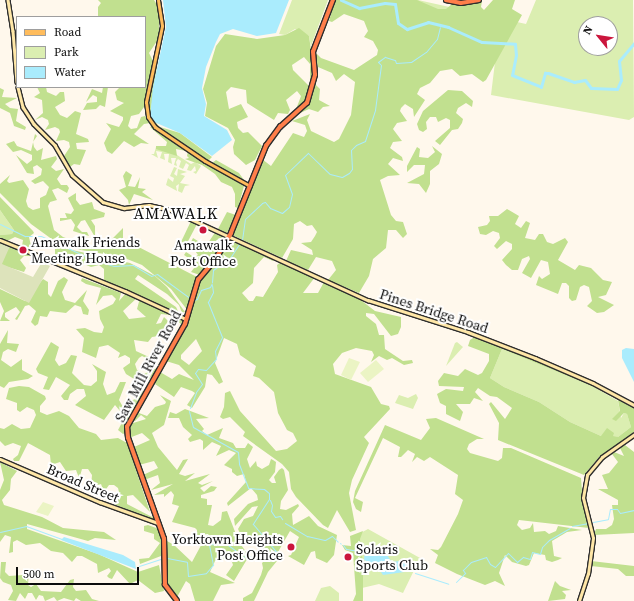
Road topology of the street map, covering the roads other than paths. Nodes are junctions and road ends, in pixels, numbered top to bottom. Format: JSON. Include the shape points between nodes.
{"nodes":[{"id":1,"x":8,"y":0,"type":"edge"},
{"id":2,"x":158,"y":0,"type":"edge"},
{"id":3,"x":333,"y":0,"type":"edge"},
{"id":4,"x":446,"y":0,"type":"edge"},
{"id":5,"x":479,"y":0,"type":"edge"},
{"id":6,"x":16,"y":69,"type":"edge"},
{"id":7,"x":18,"y":88,"type":"edge"},
{"id":8,"x":251,"y":184,"type":"junction"},
{"id":9,"x":229,"y":236,"type":"junction"},
{"id":10,"x":0,"y":240,"type":"edge"},
{"id":11,"x":187,"y":319,"type":"junction"},
{"id":12,"x":634,"y":405,"type":"edge"},
{"id":13,"x":634,"y":435,"type":"edge"},
{"id":14,"x":0,"y":459,"type":"edge"},
{"id":15,"x":159,"y":523,"type":"junction"},
{"id":16,"x":177,"y":601,"type":"edge"},
{"id":17,"x":579,"y":601,"type":"edge"}],
"edges":[{"from":1,"to":6,"type":"street"},
{"from":2,"to":8,"type":"main road","via":[[162,26],[146,102],[148,117],[155,127],[205,161]]},
{"from":3,"to":8,"type":"highway","name":"Saw Mill River Road","via":[[314,52],[315,75],[307,103],[271,138]]},
{"from":4,"to":5,"type":"highway","via":[[461,3]]},
{"from":7,"to":9,"type":"street","name":"Pines Bridge Road","via":[[23,107],[34,124],[55,145],[72,175],[99,199],[124,208],[149,205],[166,208]]},
{"from":8,"to":9,"type":"highway","name":"Saw Mill River Road"},
{"from":9,"to":11,"type":"highway","name":"Saw Mill River Road","via":[[197,283]]},
{"from":9,"to":12,"type":"street","name":"Pines Bridge Road","via":[[368,300],[468,332],[535,358],[593,383]]},
{"from":10,"to":11,"type":"street"},
{"from":11,"to":15,"type":"highway","name":"Saw Mill River Road","via":[[126,430]]},
{"from":13,"to":17,"type":"street","via":[[592,466],[583,492],[593,530],[592,549]]},
{"from":14,"to":15,"type":"street","name":"Broad Street","via":[[100,502]]},
{"from":15,"to":16,"type":"highway","name":"Saw Mill River Road","via":[[165,543],[164,581],[169,594]]}]}
